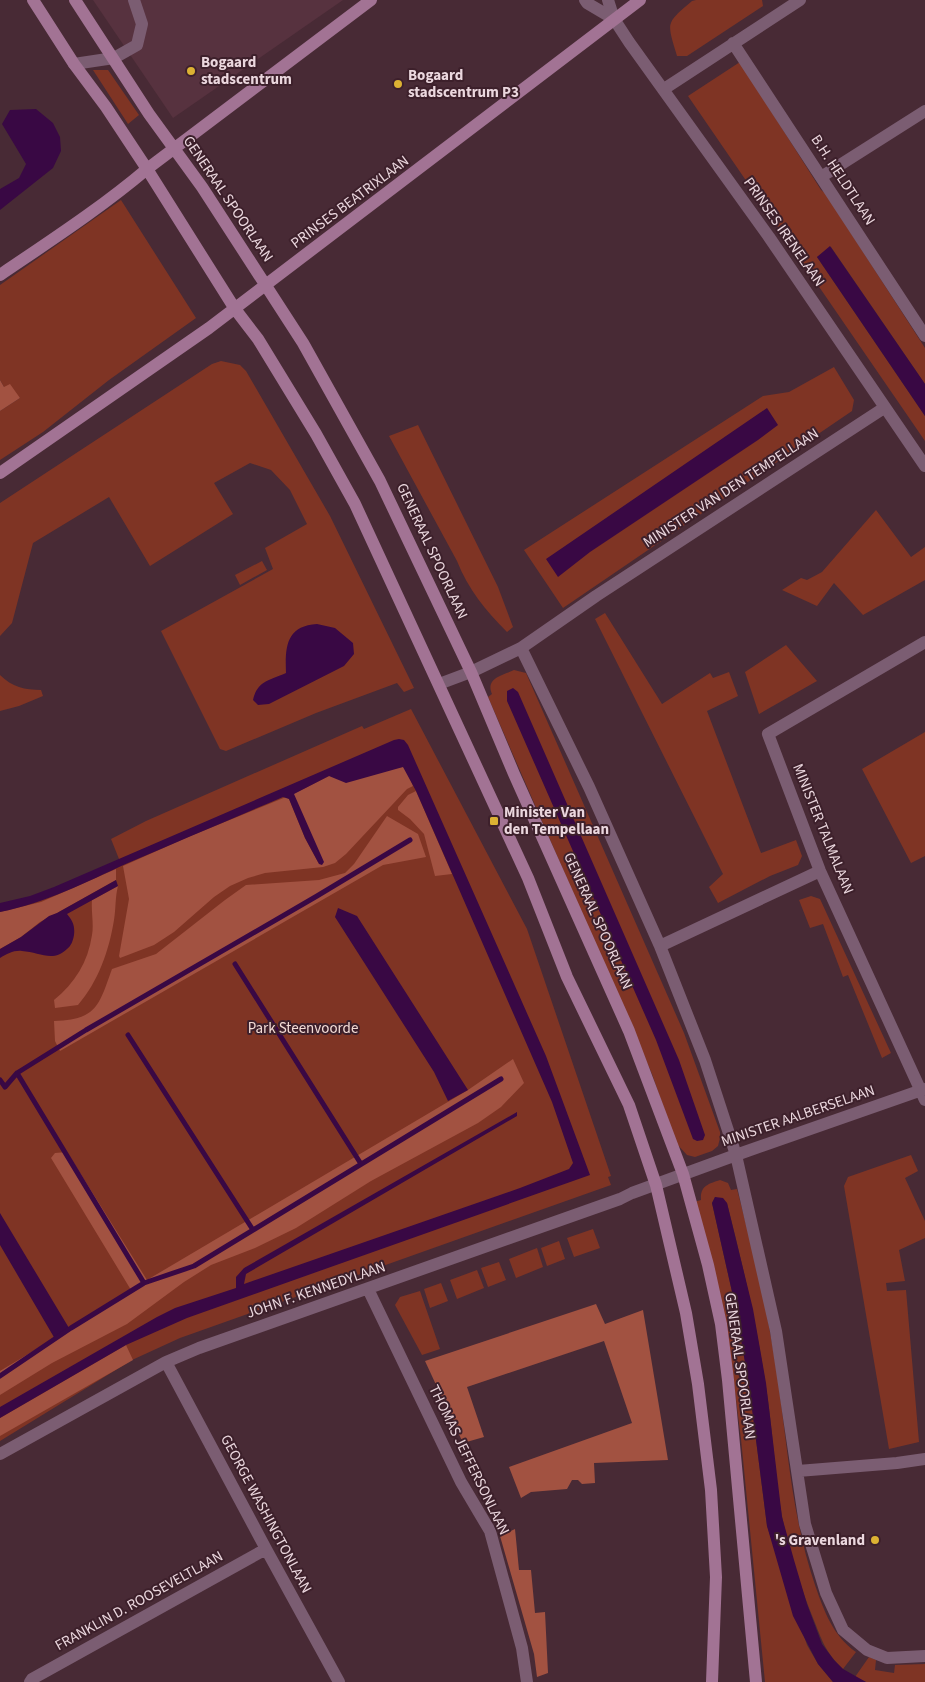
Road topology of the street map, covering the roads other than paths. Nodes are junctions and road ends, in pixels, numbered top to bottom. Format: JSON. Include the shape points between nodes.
{"nodes":[{"id":1,"x":33,"y":0,"type":"edge"},
{"id":2,"x":75,"y":0,"type":"edge"},
{"id":3,"x":134,"y":0,"type":"edge"},
{"id":4,"x":371,"y":0,"type":"edge"},
{"id":5,"x":585,"y":0,"type":"edge"},
{"id":6,"x":608,"y":0,"type":"edge"},
{"id":7,"x":640,"y":0,"type":"edge"},
{"id":8,"x":800,"y":0,"type":"edge"},
{"id":9,"x":614,"y":20,"type":"junction"},
{"id":10,"x":733,"y":43,"type":"junction"},
{"id":11,"x":114,"y":58,"type":"junction"},
{"id":12,"x":74,"y":64,"type":"junction"},
{"id":13,"x":664,"y":89,"type":"junction"},
{"id":14,"x":925,"y":111,"type":"edge"},
{"id":15,"x":175,"y":148,"type":"junction"},
{"id":16,"x":147,"y":169,"type":"junction"},
{"id":17,"x":821,"y":177,"type":"junction"},
{"id":18,"x":0,"y":275,"type":"edge"},
{"id":19,"x":266,"y":286,"type":"junction"},
{"id":20,"x":235,"y":309,"type":"junction"},
{"id":21,"x":920,"y":317,"type":"edge"},
{"id":22,"x":925,"y":336,"type":"edge"},
{"id":23,"x":884,"y":408,"type":"junction"},
{"id":24,"x":925,"y":466,"type":"edge"},
{"id":25,"x":0,"y":473,"type":"edge"},
{"id":26,"x":925,"y":642,"type":"edge"},
{"id":27,"x":521,"y":648,"type":"junction"},
{"id":28,"x":470,"y":672,"type":"junction"},
{"id":29,"x":439,"y":684,"type":"junction"},
{"id":30,"x":820,"y":872,"type":"junction"},
{"id":31,"x":660,"y":946,"type":"junction"},
{"id":32,"x":924,"y":1093,"type":"edge"},
{"id":33,"x":736,"y":1155,"type":"junction"},
{"id":34,"x":683,"y":1174,"type":"junction"},
{"id":35,"x":656,"y":1185,"type":"junction"},
{"id":36,"x":368,"y":1289,"type":"junction"},
{"id":37,"x":166,"y":1362,"type":"junction"},
{"id":38,"x":0,"y":1454,"type":"edge"},
{"id":39,"x":925,"y":1459,"type":"edge"},
{"id":40,"x":798,"y":1471,"type":"junction"},
{"id":41,"x":266,"y":1549,"type":"junction"},
{"id":42,"x":925,"y":1656,"type":"edge"},
{"id":43,"x":30,"y":1682,"type":"edge"},
{"id":44,"x":339,"y":1682,"type":"edge"},
{"id":45,"x":527,"y":1682,"type":"edge"},
{"id":46,"x":712,"y":1682,"type":"edge"},
{"id":47,"x":756,"y":1682,"type":"edge"}],
"edges":[{"from":1,"to":12,"type":"street"},
{"from":2,"to":11,"type":"street","name":"GENERAAL SPOORLAAN"},
{"from":3,"to":11,"type":"street","via":[[142,24],[137,45]]},
{"from":4,"to":15,"type":"street"},
{"from":5,"to":9,"type":"street","name":"PRINSES IRENELAAN"},
{"from":6,"to":9,"type":"street","name":"PRINSES IRENELAAN"},
{"from":7,"to":9,"type":"street","name":"PRINSES BEATRIXLAAN"},
{"from":8,"to":10,"type":"street"},
{"from":9,"to":13,"type":"street","name":"PRINSES IRENELAAN"},
{"from":9,"to":19,"type":"street","name":"PRINSES BEATRIXLAAN"},
{"from":10,"to":13,"type":"street"},
{"from":10,"to":17,"type":"street","name":"B.H. HELDTLAAN"},
{"from":11,"to":12,"type":"street"},
{"from":11,"to":15,"type":"street","name":"GENERAAL SPOORLAAN"},
{"from":12,"to":16,"type":"street"},
{"from":13,"to":23,"type":"street","name":"PRINSES IRENELAAN"},
{"from":14,"to":17,"type":"street"},
{"from":15,"to":16,"type":"street"},
{"from":15,"to":19,"type":"street","name":"GENERAAL SPOORLAAN"},
{"from":16,"to":18,"type":"street","via":[[119,193]]},
{"from":16,"to":20,"type":"street"},
{"from":17,"to":21,"type":"street","name":"B.H. HELDTLAAN"},
{"from":19,"to":20,"type":"street","name":"PRINSES BEATRIXLAAN"},
{"from":19,"to":28,"type":"street","name":"GENERAAL SPOORLAAN","via":[[303,343],[380,481]]},
{"from":20,"to":25,"type":"street","name":"PRINSES BEATRIXLAAN"},
{"from":20,"to":29,"type":"street","via":[[258,339],[355,504]]},
{"from":21,"to":22,"type":"street","name":"B.H. HELDTLAAN"},
{"from":23,"to":24,"type":"street","name":"PRINSES IRENELAAN"},
{"from":23,"to":27,"type":"street","name":"MINISTER VAN DEN TEMPELLAAN"},
{"from":26,"to":30,"type":"street","name":"MINISTER TALMALAAN","via":[[768,734]]},
{"from":27,"to":28,"type":"street","name":"MINISTER VAN DEN TEMPELLAAN"},
{"from":27,"to":31,"type":"street","via":[[589,787]]},
{"from":28,"to":29,"type":"street","name":"MINISTER VAN DEN TEMPELLAAN"},
{"from":28,"to":34,"type":"street","name":"GENERAAL SPOORLAAN","via":[[629,1031]]},
{"from":29,"to":35,"type":"street","via":[[528,878],[567,977],[629,1104]]},
{"from":30,"to":31,"type":"street"},
{"from":30,"to":32,"type":"street","name":"MINISTER TALMALAAN"},
{"from":31,"to":33,"type":"street","via":[[705,1060]]},
{"from":32,"to":33,"type":"street","name":"MINISTER AALBERSELAAN"},
{"from":33,"to":34,"type":"street","name":"MINISTER AALBERSELAAN"},
{"from":33,"to":40,"type":"street","via":[[776,1331]]},
{"from":34,"to":35,"type":"street","name":"MINISTER AALBERSELAAN"},
{"from":34,"to":47,"type":"street","name":"GENERAAL SPOORLAAN","via":[[720,1324]]},
{"from":35,"to":36,"type":"street","name":"JOHN F. KENNEDYLAAN"},
{"from":35,"to":46,"type":"street","via":[[689,1331],[711,1490],[716,1577]]},
{"from":36,"to":37,"type":"street","name":"JOHN F. KENNEDYLAAN"},
{"from":36,"to":45,"type":"street","name":"THOMAS JEFFERSONLAAN","via":[[461,1482],[490,1532],[522,1648]]},
{"from":37,"to":38,"type":"street","name":"JOHN F. KENNEDYLAAN"},
{"from":37,"to":41,"type":"street","name":"GEORGE WASHINGTONLAAN"},
{"from":39,"to":40,"type":"street"},
{"from":40,"to":42,"type":"street","via":[[804,1524],[826,1593],[842,1630],[867,1650],[887,1658]]},
{"from":41,"to":43,"type":"street","name":"FRANKLIN D. ROOSEVELTLAAN"},
{"from":41,"to":44,"type":"street","name":"GEORGE WASHINGTONLAAN"}]}
